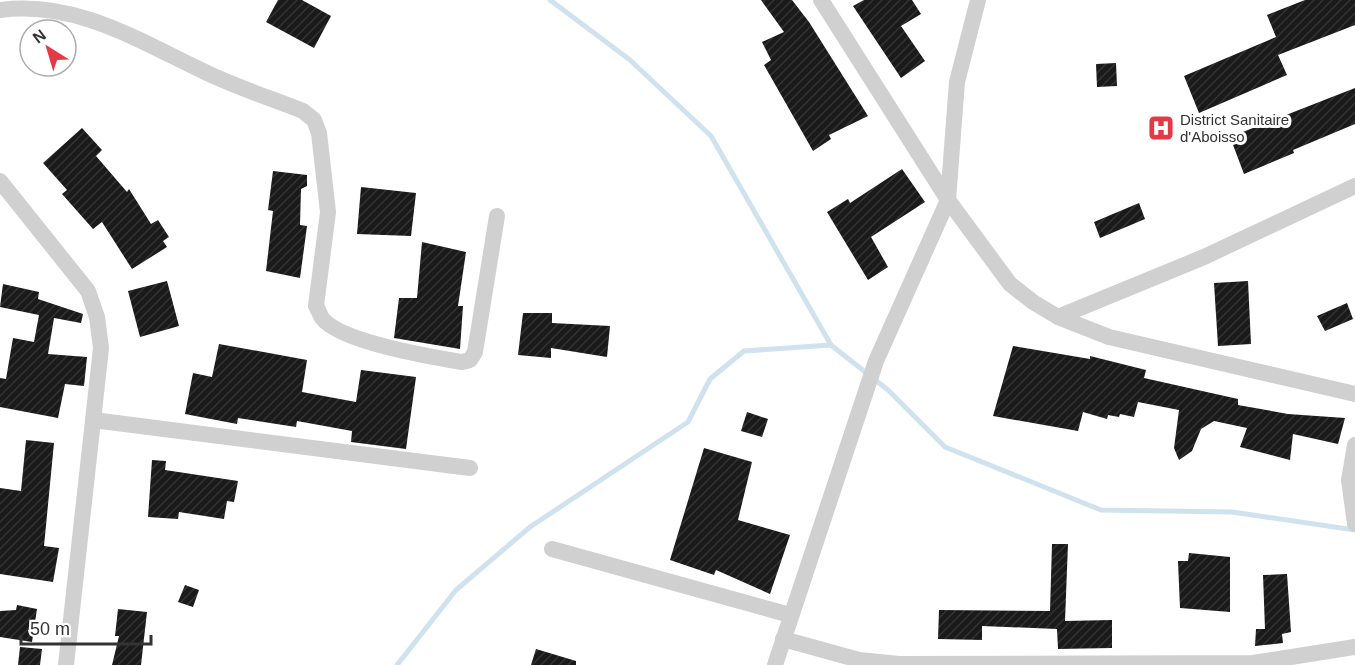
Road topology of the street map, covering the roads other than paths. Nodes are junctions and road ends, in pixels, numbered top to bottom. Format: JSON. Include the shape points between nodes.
{"nodes":[{"id":1,"x":978,"y":0,"type":"edge"},
{"id":2,"x":823,"y":1,"type":"edge"},
{"id":3,"x":0,"y":10,"type":"edge"},
{"id":4,"x":0,"y":181,"type":"edge"},
{"id":5,"x":1355,"y":186,"type":"edge"},
{"id":6,"x":948,"y":200,"type":"junction"},
{"id":7,"x":497,"y":216,"type":"dead end"},
{"id":8,"x":1058,"y":317,"type":"junction"},
{"id":9,"x":1355,"y":394,"type":"edge"},
{"id":10,"x":93,"y":420,"type":"junction"},
{"id":11,"x":1355,"y":445,"type":"edge"},
{"id":12,"x":470,"y":468,"type":"dead end"},
{"id":13,"x":1355,"y":524,"type":"edge"},
{"id":14,"x":552,"y":549,"type":"dead end"},
{"id":15,"x":790,"y":615,"type":"junction"},
{"id":16,"x":783,"y":639,"type":"junction"},
{"id":17,"x":1355,"y":647,"type":"edge"},
{"id":18,"x":66,"y":665,"type":"edge"},
{"id":19,"x":775,"y":665,"type":"edge"}],
"edges":[{"from":1,"to":6,"type":"street","via":[[957,82]]},
{"from":2,"to":6,"type":"street"},
{"from":3,"to":7,"type":"street","via":[[18,5],[47,5],[87,12],[206,73],[303,111],[314,120],[319,133],[328,213],[316,306],[322,318],[335,328],[399,352],[470,360],[475,352]]},
{"from":4,"to":10,"type":"street","via":[[88,291],[101,348]]},
{"from":5,"to":8,"type":"street","via":[[1204,257]]},
{"from":6,"to":8,"type":"street","via":[[1010,284]]},
{"from":6,"to":15,"type":"street","via":[[876,361]]},
{"from":8,"to":9,"type":"street","via":[[1108,337]]},
{"from":10,"to":12,"type":"street"},
{"from":10,"to":18,"type":"street"},
{"from":11,"to":13,"type":"street","via":[[1349,480]]},
{"from":14,"to":15,"type":"street"},
{"from":15,"to":16,"type":"street"},
{"from":16,"to":17,"type":"street","via":[[859,660],[899,664],[1253,663]]},
{"from":16,"to":19,"type":"street"}]}
